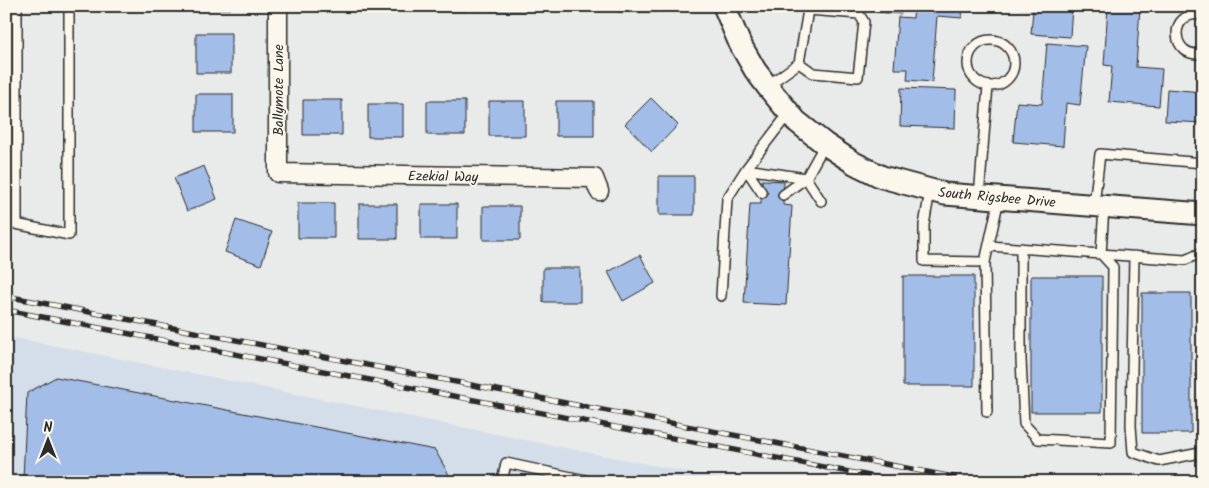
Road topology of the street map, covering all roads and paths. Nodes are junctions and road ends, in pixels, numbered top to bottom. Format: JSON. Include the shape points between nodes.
{"nodes":[{"id":1,"x":17,"y":6,"type":"edge"},
{"id":2,"x":69,"y":6,"type":"edge"},
{"id":3,"x":278,"y":6,"type":"edge"},
{"id":4,"x":724,"y":6,"type":"edge"},
{"id":5,"x":1203,"y":15,"type":"edge"},
{"id":6,"x":1203,"y":53,"type":"edge"},
{"id":7,"x":799,"y":63,"type":"junction"},
{"id":8,"x":766,"y":86,"type":"junction"},
{"id":9,"x":988,"y":86,"type":"junction"},
{"id":10,"x":789,"y":113,"type":"junction"},
{"id":11,"x":825,"y":144,"type":"junction"},
{"id":12,"x":1203,"y":163,"type":"edge"},
{"id":13,"x":746,"y":169,"type":"junction"},
{"id":14,"x":278,"y":173,"type":"joint"},
{"id":15,"x":806,"y":178,"type":"junction"},
{"id":16,"x":930,"y":190,"type":"junction"},
{"id":17,"x":600,"y":191,"type":"dead end"},
{"id":18,"x":762,"y":193,"type":"dead end"},
{"id":19,"x":784,"y":195,"type":"dead end"},
{"id":20,"x":989,"y":198,"type":"junction"},
{"id":21,"x":821,"y":201,"type":"dead end"},
{"id":22,"x":1099,"y":206,"type":"junction"},
{"id":23,"x":1203,"y":214,"type":"edge"},
{"id":24,"x":6,"y":222,"type":"edge"},
{"id":25,"x":17,"y":224,"type":"junction"},
{"id":26,"x":989,"y":246,"type":"junction"},
{"id":27,"x":1021,"y":248,"type":"junction"},
{"id":28,"x":1203,"y":252,"type":"edge"},
{"id":29,"x":1101,"y":254,"type":"junction"},
{"id":30,"x":1134,"y":256,"type":"junction"},
{"id":31,"x":985,"y":262,"type":"junction"},
{"id":32,"x":721,"y":296,"type":"dead end"},
{"id":33,"x":987,"y":412,"type":"dead end"},
{"id":34,"x":1203,"y":448,"type":"edge"},
{"id":35,"x":502,"y":482,"type":"edge"},
{"id":36,"x":595,"y":482,"type":"edge"}],
"edges":[{"from":1,"to":25,"type":"lane"},
{"from":2,"to":25,"type":"lane","via":[[69,235]]},
{"from":3,"to":14,"type":"street","name":"Ballymote Lane"},
{"from":4,"to":8,"type":"street","name":"South Rigsbee Drive","via":[[740,44]]},
{"from":5,"to":6,"type":"lane","via":[[1185,17],[1176,35],[1186,52]]},
{"from":7,"to":7,"type":"lane","via":[[808,10],[859,14],[864,22],[858,78],[813,73]]},
{"from":7,"to":8,"type":"lane"},
{"from":8,"to":10,"type":"street","name":"South Rigsbee Drive"},
{"from":9,"to":9,"type":"lane","via":[[975,80],[968,60],[974,47],[996,40],[1009,48],[1015,63],[1010,78],[996,86]]},
{"from":9,"to":20,"type":"lane"},
{"from":10,"to":11,"type":"street","name":"South Rigsbee Drive"},
{"from":10,"to":13,"type":"lane"},
{"from":11,"to":15,"type":"lane"},
{"from":11,"to":16,"type":"street","name":"South Rigsbee Drive","via":[[882,177]]},
{"from":12,"to":22,"type":"lane","via":[[1100,154]]},
{"from":13,"to":15,"type":"lane"},
{"from":13,"to":18,"type":"lane"},
{"from":13,"to":32,"type":"lane","via":[[727,199]]},
{"from":14,"to":17,"type":"street","name":"Ezekial Way","via":[[594,178]]},
{"from":15,"to":19,"type":"lane"},
{"from":15,"to":21,"type":"lane"},
{"from":16,"to":20,"type":"street","name":"South Rigsbee Drive"},
{"from":16,"to":31,"type":"lane","via":[[924,225],[924,261]]},
{"from":20,"to":22,"type":"street","name":"South Rigsbee Drive"},
{"from":20,"to":26,"type":"lane"},
{"from":22,"to":23,"type":"street","name":"South Rigsbee Drive"},
{"from":22,"to":29,"type":"lane"},
{"from":24,"to":25,"type":"lane"},
{"from":26,"to":27,"type":"lane"},
{"from":26,"to":31,"type":"lane"},
{"from":27,"to":29,"type":"lane"},
{"from":27,"to":29,"type":"lane","via":[[1024,424],[1038,438],[1111,443],[1113,267]]},
{"from":28,"to":30,"type":"lane","via":[[1186,260]]},
{"from":29,"to":30,"type":"lane"},
{"from":30,"to":34,"type":"lane","via":[[1130,426],[1133,452],[1159,461],[1200,453]]},
{"from":31,"to":33,"type":"lane"},
{"from":35,"to":36,"type":"lane","via":[[506,464]]}]}
